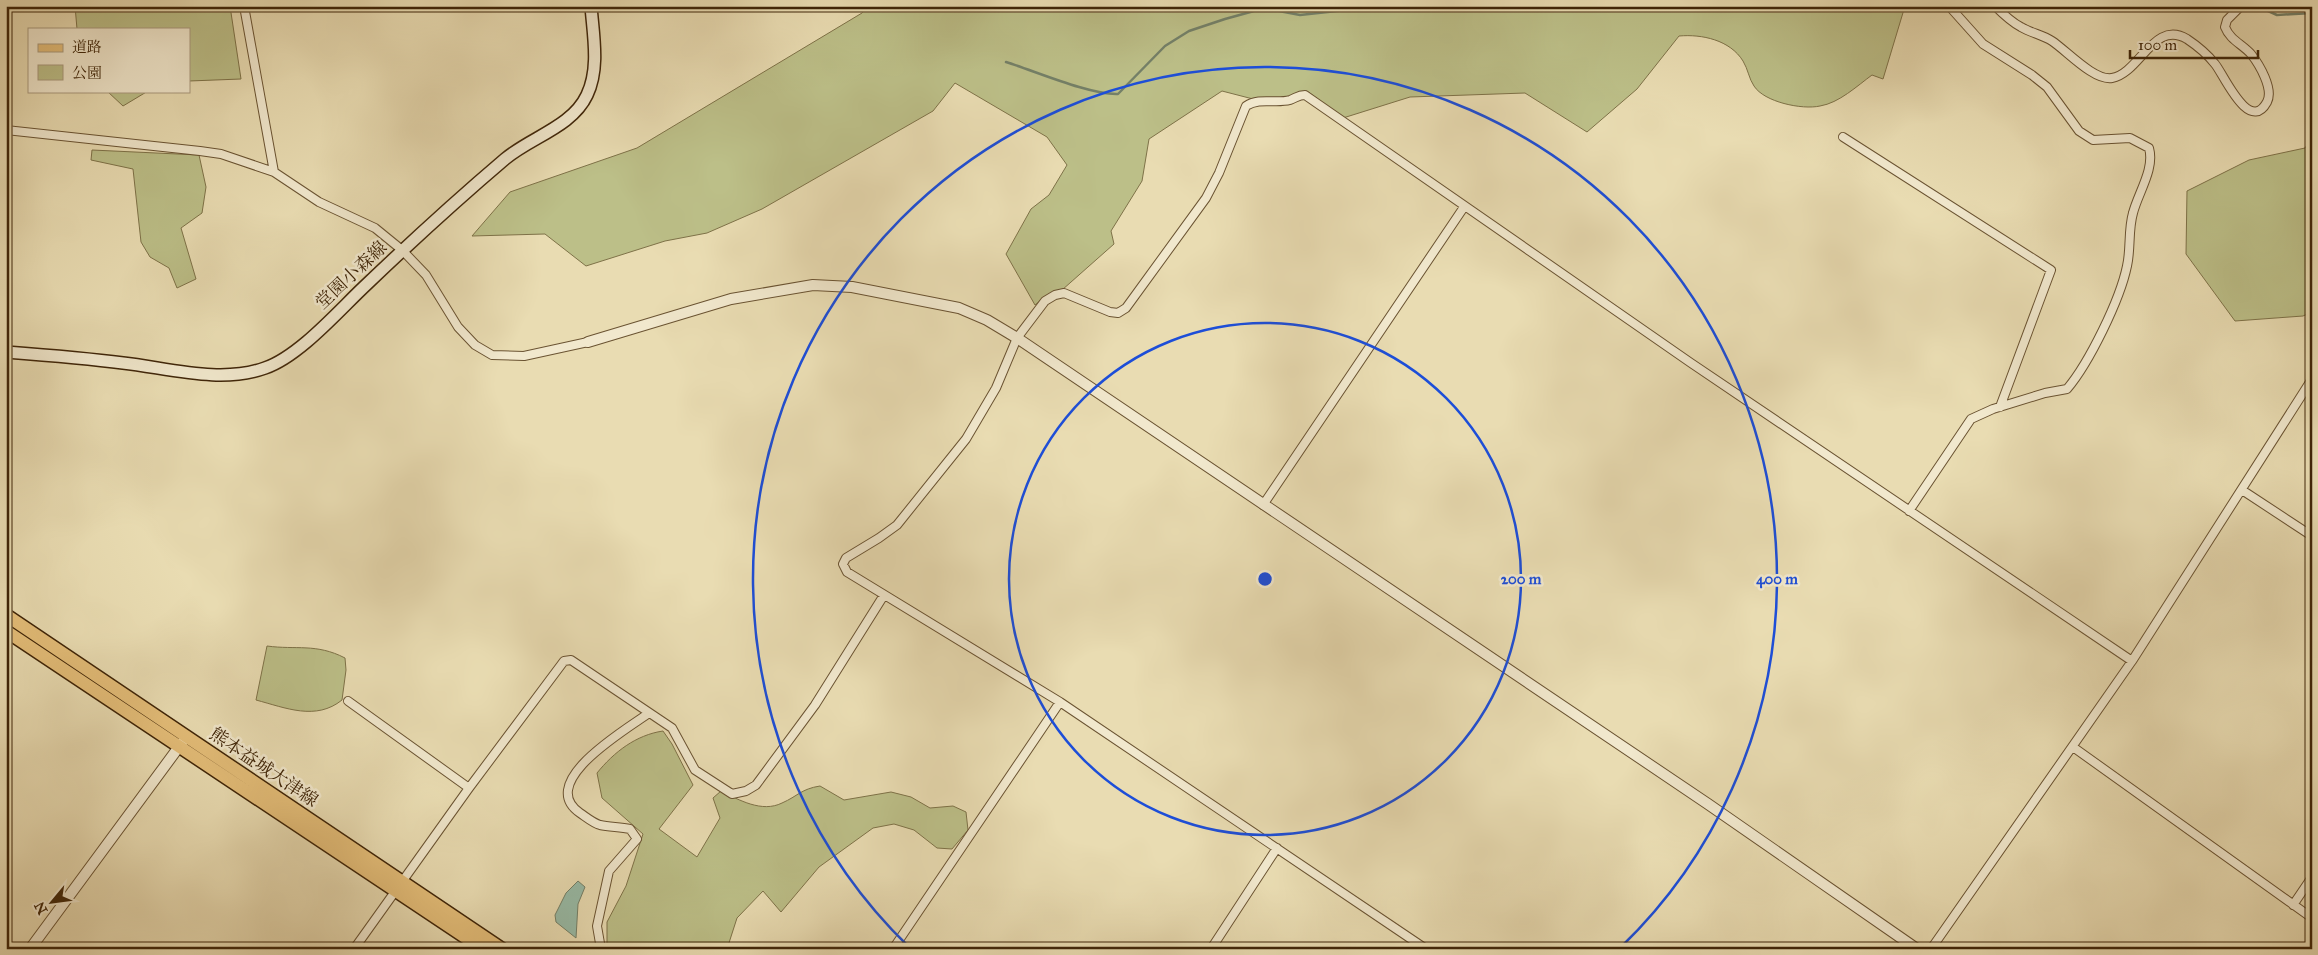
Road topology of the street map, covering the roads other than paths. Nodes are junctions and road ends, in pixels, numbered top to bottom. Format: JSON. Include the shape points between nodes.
{"nodes":[{"id":1,"x":244,"y":6,"type":"edge"},
{"id":2,"x":590,"y":6,"type":"edge"},
{"id":3,"x":1949,"y":6,"type":"edge"},
{"id":4,"x":1995,"y":6,"type":"edge"},
{"id":5,"x":2241,"y":6,"type":"edge"},
{"id":6,"x":6,"y":130,"type":"edge"},
{"id":7,"x":1843,"y":137,"type":"dead end"},
{"id":8,"x":274,"y":172,"type":"junction"},
{"id":9,"x":1464,"y":207,"type":"junction"},
{"id":10,"x":402,"y":250,"type":"junction"},
{"id":11,"x":1017,"y":338,"type":"junction"},
{"id":12,"x":588,"y":342,"type":"joint"},
{"id":13,"x":6,"y":352,"type":"edge"},
{"id":14,"x":2312,"y":379,"type":"edge"},
{"id":15,"x":2000,"y":406,"type":"junction"},
{"id":16,"x":2242,"y":490,"type":"junction"},
{"id":17,"x":1263,"y":505,"type":"junction"},
{"id":18,"x":1909,"y":511,"type":"junction"},
{"id":19,"x":2312,"y":536,"type":"edge"},
{"id":20,"x":884,"y":595,"type":"junction"},
{"id":21,"x":6,"y":615,"type":"edge"},
{"id":22,"x":6,"y":631,"type":"edge"},
{"id":23,"x":2132,"y":661,"type":"junction"},
{"id":24,"x":348,"y":701,"type":"dead end"},
{"id":25,"x":1060,"y":702,"type":"junction"},
{"id":26,"x":649,"y":714,"type":"junction"},
{"id":27,"x":186,"y":738,"type":"junction"},
{"id":28,"x":2073,"y":747,"type":"junction"},
{"id":29,"x":469,"y":788,"type":"junction"},
{"id":30,"x":1277,"y":848,"type":"junction"},
{"id":31,"x":2312,"y":877,"type":"edge"},
{"id":32,"x":399,"y":887,"type":"junction"},
{"id":33,"x":2293,"y":905,"type":"junction"},
{"id":34,"x":2312,"y":918,"type":"edge"},
{"id":35,"x":30,"y":949,"type":"edge"},
{"id":36,"x":354,"y":949,"type":"edge"},
{"id":37,"x":483,"y":949,"type":"edge"},
{"id":38,"x":502,"y":949,"type":"edge"},
{"id":39,"x":601,"y":949,"type":"edge"},
{"id":40,"x":893,"y":949,"type":"edge"},
{"id":41,"x":1211,"y":949,"type":"edge"},
{"id":42,"x":1426,"y":949,"type":"edge"},
{"id":43,"x":1917,"y":949,"type":"edge"},
{"id":44,"x":1931,"y":949,"type":"edge"}],
"edges":[{"from":1,"to":8,"type":"street"},
{"from":2,"to":10,"type":"main road","name":"堂園小森線","via":[[595,58],[588,94],[577,110],[554,128],[518,148]]},
{"from":3,"to":15,"type":"street","via":[[1983,44],[2047,87],[2080,131],[2093,140],[2130,138],[2149,148],[2151,156],[2150,168],[2132,217],[2127,266],[2109,317],[2077,378],[2067,389]]},
{"from":4,"to":5,"type":"street","via":[[2021,27],[2051,40],[2087,69],[2108,78],[2128,70],[2160,38],[2176,34],[2187,39],[2215,64],[2238,102],[2256,110],[2267,102],[2270,94],[2267,83],[2250,54],[2225,27],[2227,20]]},
{"from":6,"to":8,"type":"street","via":[[214,153]]},
{"from":7,"to":15,"type":"street","via":[[2051,270]]},
{"from":8,"to":10,"type":"street","via":[[319,202],[375,228]]},
{"from":9,"to":11,"type":"street","via":[[1305,94],[1290,100],[1254,101],[1246,106],[1206,198],[1126,308],[1110,312],[1064,293],[1055,295],[1045,301]]},
{"from":9,"to":17,"type":"street"},
{"from":9,"to":18,"type":"street"},
{"from":10,"to":12,"type":"street","via":[[426,275],[458,327],[475,345],[492,355],[524,356]]},
{"from":10,"to":13,"type":"main road","name":"堂園小森線","via":[[302,345],[266,368],[237,374],[194,372]]},
{"from":11,"to":12,"type":"street","via":[[958,308],[852,287],[813,285],[731,299]]},
{"from":11,"to":17,"type":"street"},
{"from":11,"to":20,"type":"street","via":[[996,388],[966,440],[897,525],[846,558],[843,564],[847,572]]},
{"from":14,"to":16,"type":"street"},
{"from":15,"to":18,"type":"street","via":[[1971,419]]},
{"from":16,"to":19,"type":"street"},
{"from":16,"to":23,"type":"street"},
{"from":17,"to":43,"type":"street","via":[[1708,804]]},
{"from":18,"to":23,"type":"street"},
{"from":20,"to":25,"type":"street"},
{"from":20,"to":26,"type":"street","via":[[815,705],[756,785],[746,791],[732,794],[696,770],[672,728]]},
{"from":21,"to":27,"type":"main road","name":"熊本益城大津線"},
{"from":22,"to":27,"type":"main road","name":"熊本益城大津線"},
{"from":23,"to":28,"type":"street"},
{"from":24,"to":29,"type":"street"},
{"from":25,"to":30,"type":"street"},
{"from":25,"to":40,"type":"street"},
{"from":26,"to":29,"type":"street","via":[[571,660],[564,661]]},
{"from":26,"to":39,"type":"street","via":[[591,756],[570,780],[568,797],[573,808],[598,825],[630,829],[637,839],[609,871],[597,926]]},
{"from":27,"to":32,"type":"main road","name":"熊本益城大津線"},
{"from":27,"to":35,"type":"street"},
{"from":28,"to":33,"type":"street"},
{"from":28,"to":44,"type":"street"},
{"from":29,"to":32,"type":"street"},
{"from":30,"to":41,"type":"street"},
{"from":30,"to":42,"type":"street"},
{"from":31,"to":33,"type":"street"},
{"from":32,"to":36,"type":"street"},
{"from":32,"to":37,"type":"main road","name":"熊本益城大津線"},
{"from":32,"to":38,"type":"main road","name":"熊本益城大津線"},
{"from":33,"to":34,"type":"street"}]}
